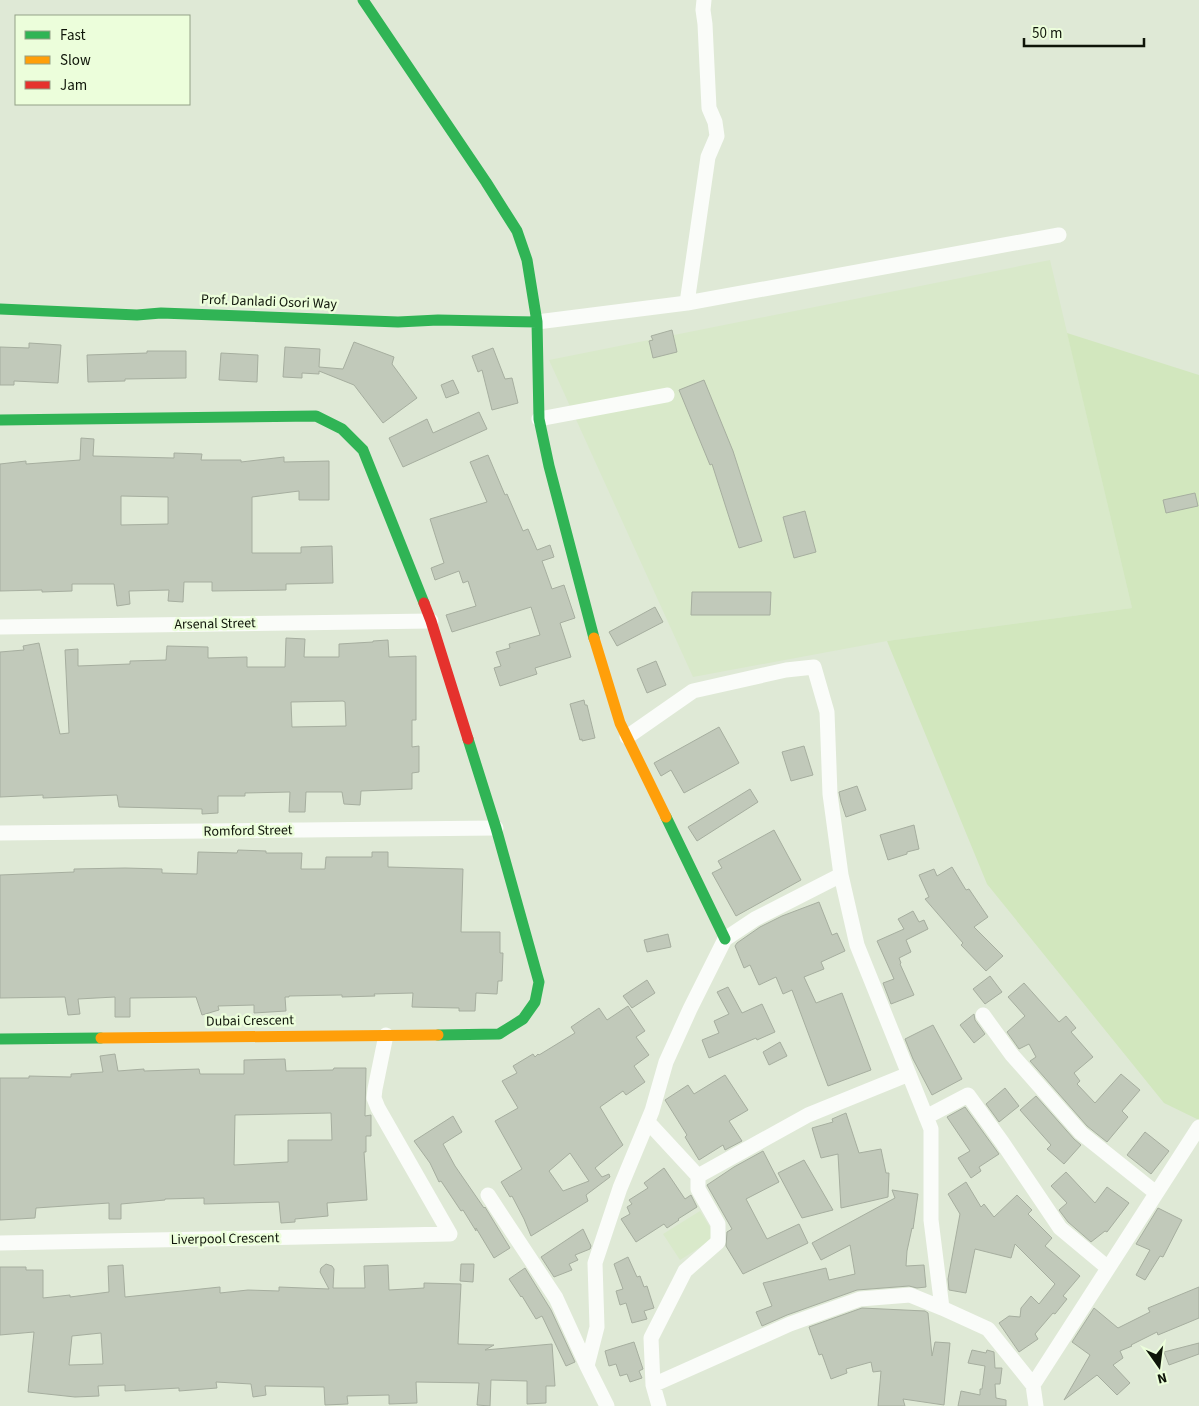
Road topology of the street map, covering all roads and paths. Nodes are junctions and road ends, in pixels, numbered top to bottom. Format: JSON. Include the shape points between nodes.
{"nodes":[{"id":1,"x":363,"y":0,"type":"edge"},
{"id":2,"x":704,"y":0,"type":"edge"},
{"id":3,"x":1058,"y":234,"type":"dead end"},
{"id":4,"x":687,"y":303,"type":"junction"},
{"id":5,"x":0,"y":309,"type":"edge"},
{"id":6,"x":537,"y":322,"type":"junction"},
{"id":7,"x":667,"y":395,"type":"dead end"},
{"id":8,"x":539,"y":419,"type":"junction"},
{"id":9,"x":0,"y":420,"type":"edge"},
{"id":10,"x":431,"y":621,"type":"junction"},
{"id":11,"x":0,"y":627,"type":"edge"},
{"id":12,"x":626,"y":737,"type":"junction"},
{"id":13,"x":496,"y":828,"type":"junction"},
{"id":14,"x":0,"y":833,"type":"edge"},
{"id":15,"x":841,"y":875,"type":"junction"},
{"id":16,"x":725,"y":940,"type":"junction"},
{"id":17,"x":983,"y":1015,"type":"dead end"},
{"id":18,"x":386,"y":1035,"type":"junction"},
{"id":19,"x":0,"y":1039,"type":"edge"},
{"id":20,"x":909,"y":1074,"type":"junction"},
{"id":21,"x":926,"y":1116,"type":"junction"},
{"id":22,"x":648,"y":1122,"type":"junction"},
{"id":23,"x":1199,"y":1127,"type":"edge"},
{"id":24,"x":1194,"y":1146,"type":"edge"},
{"id":25,"x":698,"y":1176,"type":"junction"},
{"id":26,"x":1156,"y":1193,"type":"junction"},
{"id":27,"x":488,"y":1195,"type":"dead end"},
{"id":28,"x":0,"y":1243,"type":"edge"},
{"id":29,"x":1108,"y":1268,"type":"junction"},
{"id":30,"x":942,"y":1308,"type":"junction"},
{"id":31,"x":587,"y":1366,"type":"junction"},
{"id":32,"x":653,"y":1385,"type":"junction"},
{"id":33,"x":1033,"y":1385,"type":"junction"},
{"id":34,"x":607,"y":1406,"type":"edge"},
{"id":35,"x":659,"y":1406,"type":"edge"},
{"id":36,"x":1036,"y":1406,"type":"edge"}],
"edges":[{"from":1,"to":6,"type":"street","via":[[517,231],[527,260]]},
{"from":2,"to":4,"type":"street","via":[[709,108],[717,136],[708,157]]},
{"from":3,"to":4,"type":"street"},
{"from":4,"to":6,"type":"street"},
{"from":5,"to":6,"type":"street","name":"Prof. Danladi Osori Way","via":[[398,322]]},
{"from":6,"to":8,"type":"street"},
{"from":7,"to":8,"type":"street"},
{"from":8,"to":12,"type":"street","via":[[588,623]]},
{"from":9,"to":10,"type":"street","via":[[316,416],[342,429],[363,450]]},
{"from":10,"to":11,"type":"street","name":"Arsenal Street"},
{"from":10,"to":13,"type":"street"},
{"from":12,"to":15,"type":"street","via":[[693,691],[814,666],[827,712],[830,794]]},
{"from":12,"to":16,"type":"street"},
{"from":13,"to":14,"type":"street","name":"Romford Street"},
{"from":13,"to":18,"type":"street","name":"Dubai Crescent","via":[[539,982],[535,1002],[523,1020],[499,1034]]},
{"from":15,"to":16,"type":"street","via":[[755,919]]},
{"from":15,"to":20,"type":"street","via":[[856,945]]},
{"from":16,"to":22,"type":"street","via":[[670,1053]]},
{"from":17,"to":26,"type":"street","via":[[1012,1055],[1081,1133]]},
{"from":18,"to":19,"type":"street","name":"Dubai Crescent"},
{"from":18,"to":28,"type":"street","name":"Liverpool Crescent","via":[[374,1098],[450,1234]]},
{"from":20,"to":21,"type":"street"},
{"from":20,"to":25,"type":"street","via":[[808,1115]]},
{"from":21,"to":29,"type":"street","via":[[968,1095],[1060,1228]]},
{"from":21,"to":30,"type":"street","via":[[931,1129],[931,1220]]},
{"from":22,"to":25,"type":"street"},
{"from":22,"to":31,"type":"street","via":[[620,1188],[595,1263],[597,1327]]},
{"from":23,"to":24,"type":"street"},
{"from":24,"to":26,"type":"street"},
{"from":25,"to":32,"type":"street","via":[[698,1189],[718,1224],[718,1242],[686,1271],[651,1338]]},
{"from":26,"to":29,"type":"street"},
{"from":27,"to":31,"type":"street","via":[[556,1298]]},
{"from":29,"to":33,"type":"street"},
{"from":30,"to":32,"type":"street","via":[[910,1295],[860,1299],[790,1324]]},
{"from":30,"to":33,"type":"street","via":[[988,1329]]},
{"from":31,"to":34,"type":"street"},
{"from":32,"to":35,"type":"street"},
{"from":33,"to":36,"type":"street"}]}
